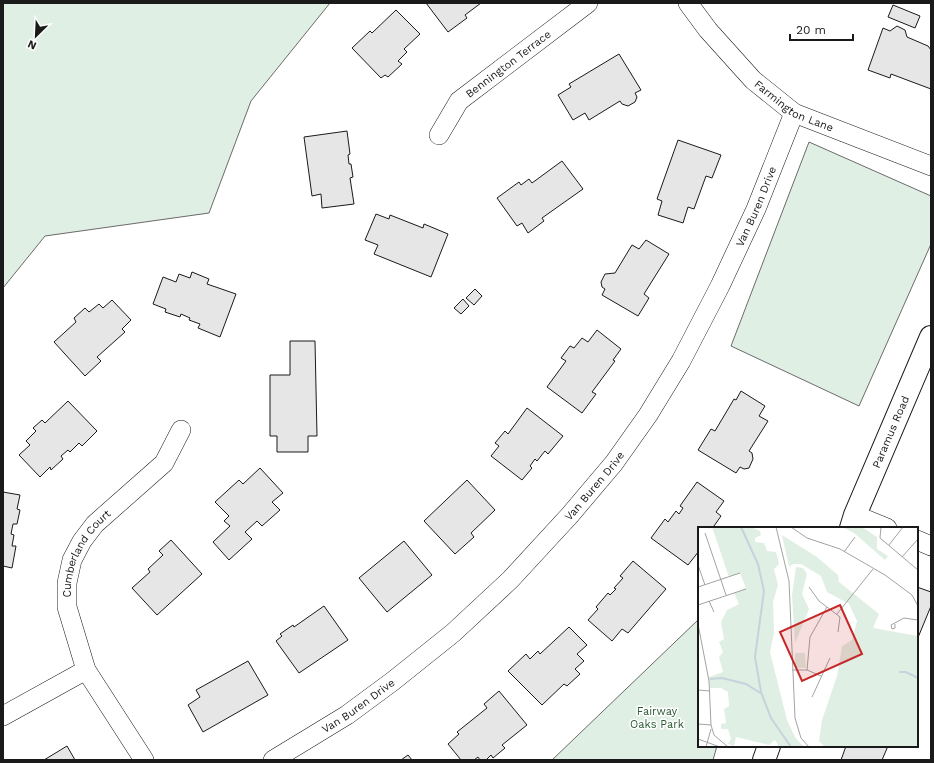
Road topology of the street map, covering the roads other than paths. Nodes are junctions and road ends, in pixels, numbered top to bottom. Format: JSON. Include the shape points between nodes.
{"nodes":[{"id":1,"x":588,"y":3,"type":"edge"},
{"id":2,"x":688,"y":3,"type":"edge"},
{"id":3,"x":794,"y":114,"type":"junction"},
{"id":4,"x":439,"y":135,"type":"dead end"},
{"id":5,"x":931,"y":166,"type":"edge"},
{"id":6,"x":931,"y":337,"type":"edge"},
{"id":7,"x":181,"y":430,"type":"dead end"},
{"id":8,"x":853,"y":522,"type":"edge"},
{"id":9,"x":881,"y":527,"type":"edge"},
{"id":10,"x":918,"y":540,"type":"edge"},
{"id":11,"x":931,"y":546,"type":"edge"},
{"id":12,"x":86,"y":670,"type":"junction"},
{"id":13,"x":3,"y":716,"type":"edge"},
{"id":14,"x":769,"y":747,"type":"edge"},
{"id":15,"x":144,"y":760,"type":"edge"},
{"id":16,"x":273,"y":760,"type":"edge"},
{"id":17,"x":764,"y":760,"type":"edge"}],
"edges":[{"from":1,"to":4,"type":"street","name":"Bennington Terrace","via":[[459,101]]},
{"from":2,"to":3,"type":"street","name":"Farmington Lane","via":[[708,30],[753,80]]},
{"from":3,"to":5,"type":"street","name":"Farmington Lane"},
{"from":3,"to":16,"type":"street","name":"Van Buren Drive","via":[[756,209],[720,286],[681,361],[648,415],[614,463],[510,580],[453,633],[347,715]]},
{"from":6,"to":8,"type":"main road","name":"Paramus Road"},
{"from":7,"to":12,"type":"street","name":"Cumberland Court","via":[[164,463],[95,524],[72,560],[67,583],[67,606]]},
{"from":8,"to":9,"type":"street"},
{"from":10,"to":11,"type":"street"},
{"from":12,"to":13,"type":"street"},
{"from":12,"to":15,"type":"street","name":"Cumberland Court"},
{"from":14,"to":17,"type":"main road"}]}
